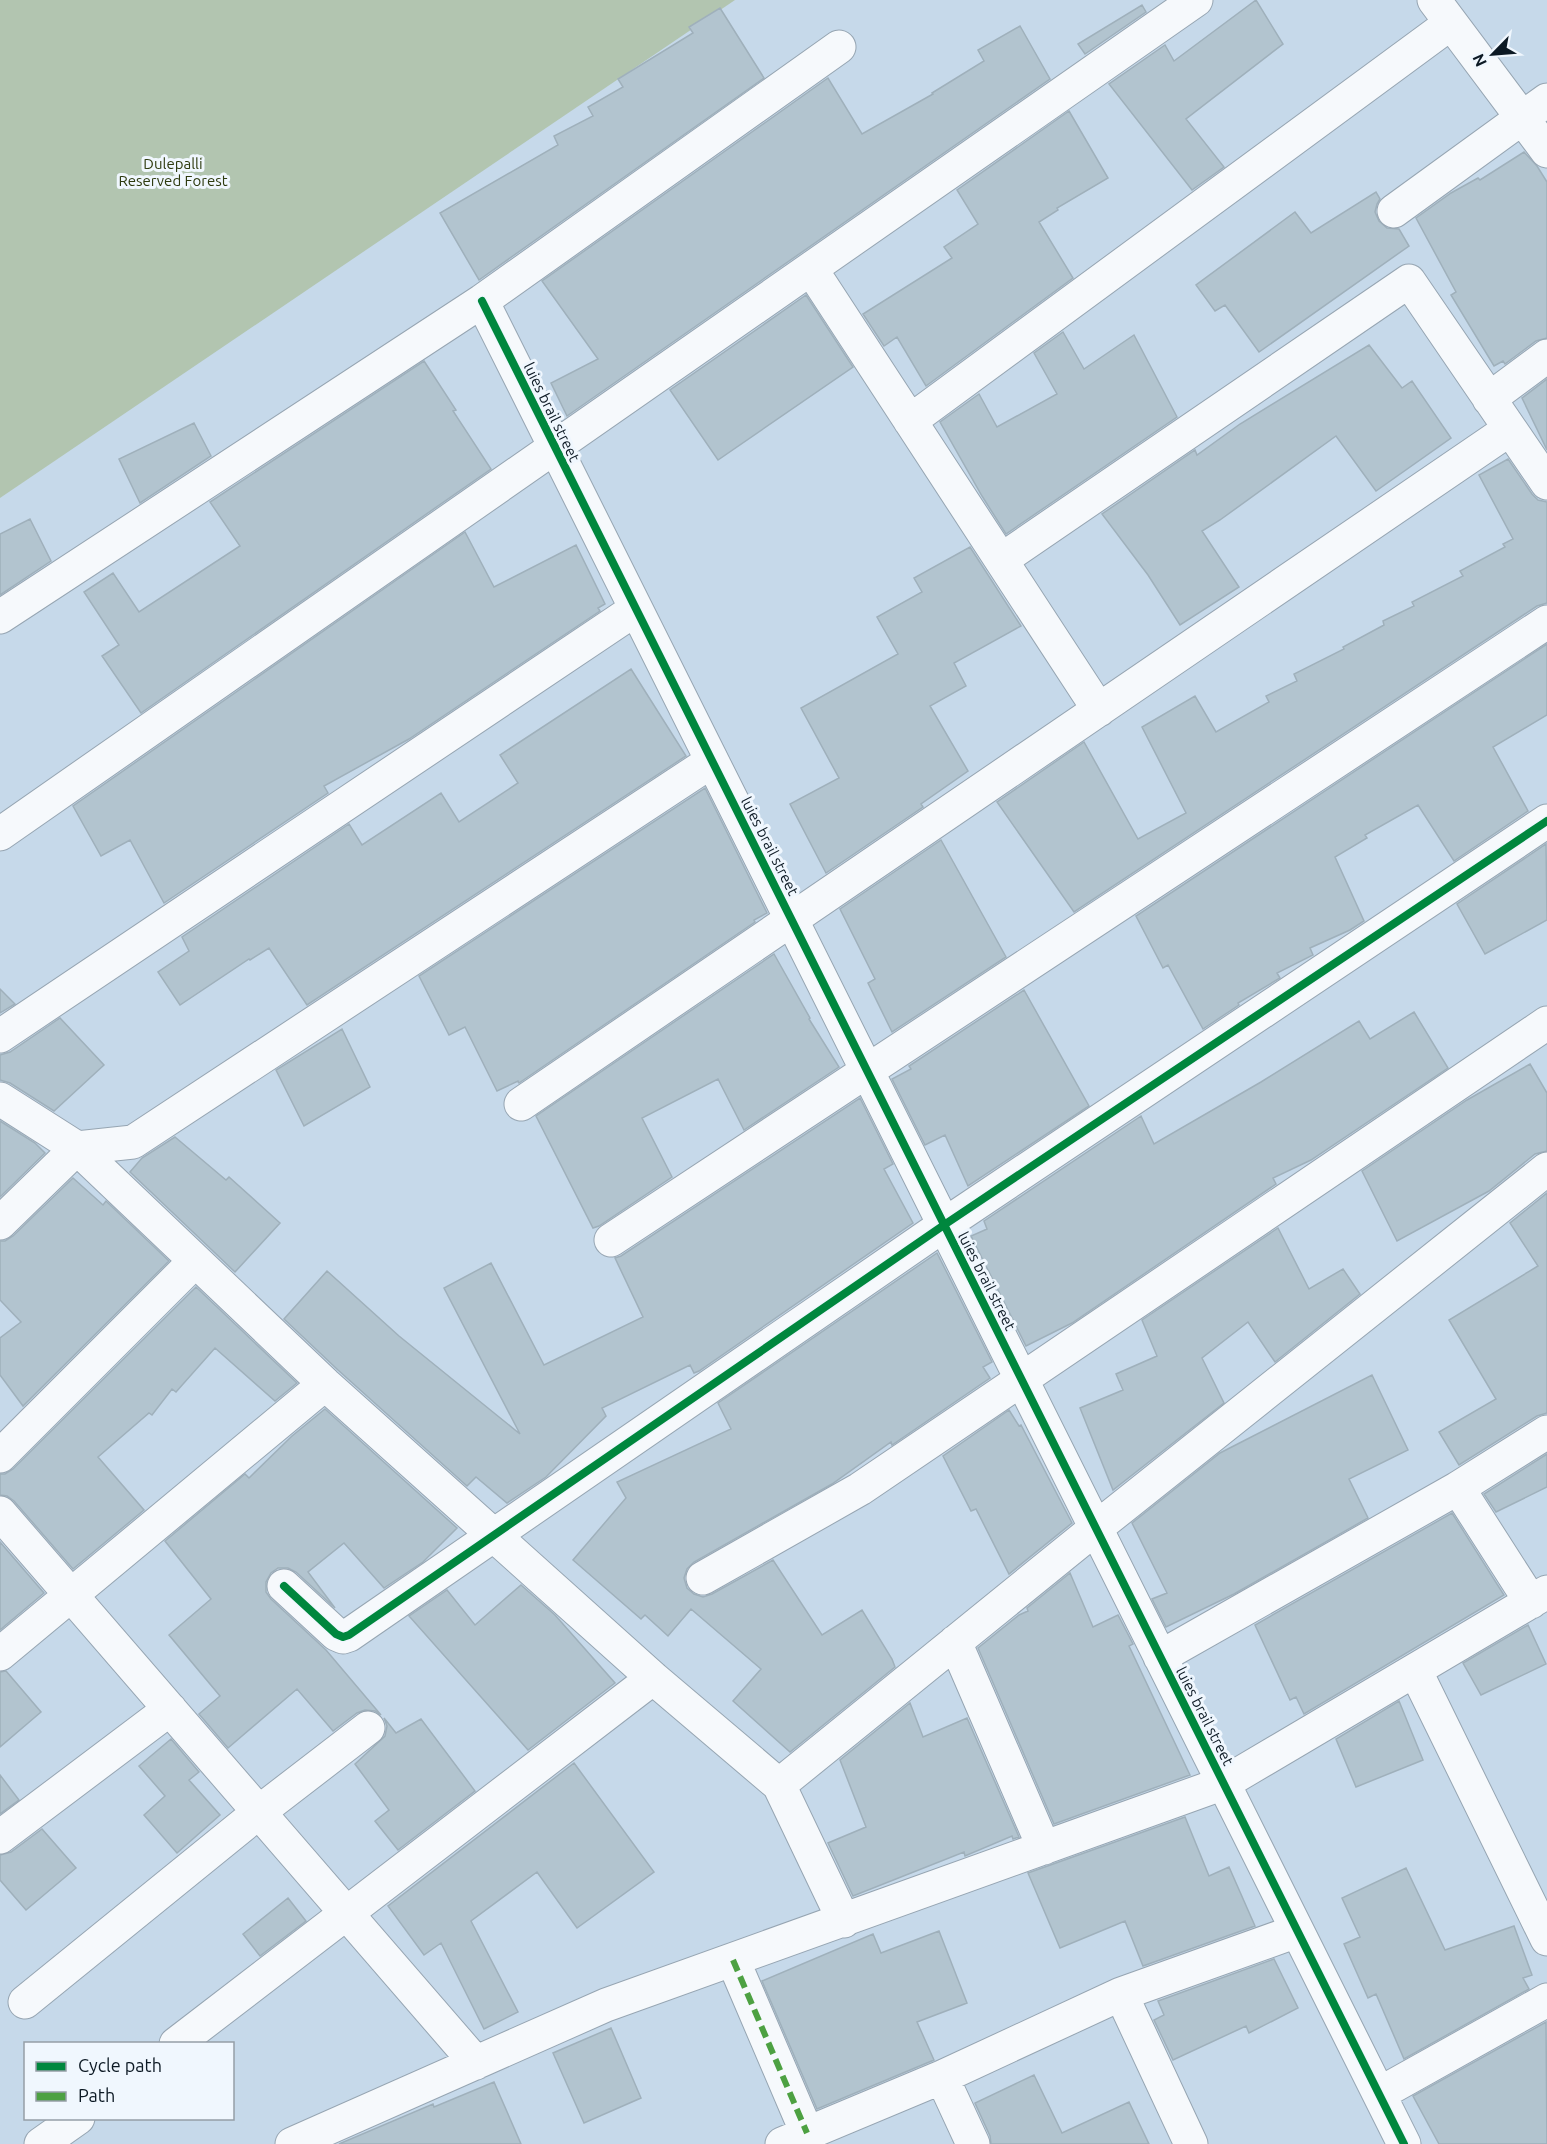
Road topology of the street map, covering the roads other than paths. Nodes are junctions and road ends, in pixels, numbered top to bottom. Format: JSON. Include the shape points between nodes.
{"nodes":[{"id":1,"x":1196,"y":0,"type":"edge"},
{"id":2,"x":1442,"y":12,"type":"edge"},
{"id":3,"x":839,"y":47,"type":"dead end"},
{"id":4,"x":1535,"y":109,"type":"edge"},
{"id":5,"x":1547,"y":151,"type":"edge"},
{"id":6,"x":1394,"y":211,"type":"dead end"},
{"id":7,"x":811,"y":269,"type":"junction"},
{"id":8,"x":482,"y":301,"type":"junction"},
{"id":9,"x":1547,"y":356,"type":"edge"},
{"id":10,"x":1489,"y":399,"type":"junction"},
{"id":11,"x":910,"y":421,"type":"junction"},
{"id":12,"x":1510,"y":429,"type":"junction"},
{"id":13,"x":554,"y":446,"type":"junction"},
{"id":14,"x":1547,"y":483,"type":"edge"},
{"id":15,"x":1001,"y":560,"type":"junction"},
{"id":16,"x":636,"y":609,"type":"junction"},
{"id":17,"x":0,"y":617,"type":"edge"},
{"id":18,"x":1547,"y":622,"type":"edge"},
{"id":19,"x":1099,"y":710,"type":"junction"},
{"id":20,"x":712,"y":761,"type":"junction"},
{"id":21,"x":1547,"y":821,"type":"edge"},
{"id":22,"x":0,"y":834,"type":"edge"},
{"id":23,"x":791,"y":919,"type":"junction"},
{"id":24,"x":1547,"y":1023,"type":"edge"},
{"id":25,"x":0,"y":1036,"type":"edge"},
{"id":26,"x":867,"y":1071,"type":"junction"},
{"id":27,"x":0,"y":1099,"type":"edge"},
{"id":28,"x":520,"y":1104,"type":"dead end"},
{"id":29,"x":77,"y":1148,"type":"junction"},
{"id":30,"x":1547,"y":1169,"type":"edge"},
{"id":31,"x":0,"y":1223,"type":"edge"},
{"id":32,"x":944,"y":1225,"type":"junction"},
{"id":33,"x":611,"y":1240,"type":"dead end"},
{"id":34,"x":195,"y":1261,"type":"junction"},
{"id":35,"x":1022,"y":1379,"type":"junction"},
{"id":36,"x":325,"y":1384,"type":"junction"},
{"id":37,"x":1547,"y":1432,"type":"edge"},
{"id":38,"x":0,"y":1456,"type":"edge"},
{"id":39,"x":1458,"y":1488,"type":"junction"},
{"id":40,"x":0,"y":1513,"type":"edge"},
{"id":41,"x":1096,"y":1528,"type":"junction"},
{"id":42,"x":495,"y":1536,"type":"junction"},
{"id":43,"x":703,"y":1578,"type":"dead end"},
{"id":44,"x":284,"y":1586,"type":"dead end"},
{"id":45,"x":71,"y":1595,"type":"junction"},
{"id":46,"x":1539,"y":1597,"type":"edge"},
{"id":47,"x":955,"y":1642,"type":"junction"},
{"id":48,"x":0,"y":1654,"type":"edge"},
{"id":49,"x":1160,"y":1657,"type":"junction"},
{"id":50,"x":1415,"y":1670,"type":"junction"},
{"id":51,"x":653,"y":1678,"type":"junction"},
{"id":52,"x":170,"y":1709,"type":"junction"},
{"id":53,"x":368,"y":1728,"type":"dead end"},
{"id":54,"x":1224,"y":1784,"type":"junction"},
{"id":55,"x":779,"y":1785,"type":"junction"},
{"id":56,"x":259,"y":1812,"type":"junction"},
{"id":57,"x":0,"y":1837,"type":"edge"},
{"id":58,"x":1044,"y":1848,"type":"junction"},
{"id":59,"x":347,"y":1913,"type":"junction"},
{"id":60,"x":844,"y":1921,"type":"junction"},
{"id":61,"x":1297,"y":1930,"type":"junction"},
{"id":62,"x":1547,"y":1939,"type":"edge"},
{"id":63,"x":733,"y":1960,"type":"junction"},
{"id":64,"x":1121,"y":1994,"type":"junction"},
{"id":65,"x":1547,"y":2000,"type":"edge"},
{"id":66,"x":25,"y":2002,"type":"dead end"},
{"id":67,"x":177,"y":2042,"type":"edge"},
{"id":68,"x":476,"y":2062,"type":"junction"},
{"id":69,"x":942,"y":2077,"type":"junction"},
{"id":70,"x":1379,"y":2094,"type":"junction"},
{"id":71,"x":75,"y":2120,"type":"edge"},
{"id":72,"x":794,"y":2139,"type":"edge"},
{"id":73,"x":41,"y":2144,"type":"edge"},
{"id":74,"x":292,"y":2144,"type":"edge"},
{"id":75,"x":973,"y":2144,"type":"edge"},
{"id":76,"x":1191,"y":2144,"type":"edge"},
{"id":77,"x":1404,"y":2144,"type":"edge"}],
"edges":[{"from":1,"to":7,"type":"street"},
{"from":2,"to":4,"type":"street"},
{"from":2,"to":11,"type":"street"},
{"from":3,"to":8,"type":"street"},
{"from":4,"to":5,"type":"street"},
{"from":4,"to":6,"type":"street"},
{"from":7,"to":11,"type":"street"},
{"from":7,"to":13,"type":"street"},
{"from":8,"to":13,"type":"street","name":"luies brail street"},
{"from":8,"to":17,"type":"street"},
{"from":9,"to":10,"type":"street"},
{"from":10,"to":12,"type":"street"},
{"from":10,"to":15,"type":"street","via":[[1409,281]]},
{"from":11,"to":15,"type":"street"},
{"from":12,"to":14,"type":"street"},
{"from":12,"to":19,"type":"street"},
{"from":13,"to":16,"type":"street","name":"luies brail street"},
{"from":13,"to":22,"type":"street"},
{"from":15,"to":19,"type":"street"},
{"from":16,"to":20,"type":"street","name":"luies brail street"},
{"from":16,"to":25,"type":"street"},
{"from":18,"to":26,"type":"street"},
{"from":19,"to":23,"type":"street"},
{"from":20,"to":23,"type":"street","name":"luies brail street"},
{"from":20,"to":29,"type":"street","via":[[133,1142]]},
{"from":21,"to":32,"type":"street"},
{"from":23,"to":26,"type":"street","name":"luies brail street"},
{"from":23,"to":28,"type":"street"},
{"from":24,"to":35,"type":"street"},
{"from":26,"to":32,"type":"street","name":"luies brail street"},
{"from":26,"to":33,"type":"street"},
{"from":27,"to":29,"type":"street"},
{"from":29,"to":31,"type":"street"},
{"from":29,"to":34,"type":"street"},
{"from":30,"to":41,"type":"street"},
{"from":32,"to":35,"type":"street","name":"luies brail street"},
{"from":32,"to":42,"type":"street"},
{"from":34,"to":36,"type":"street"},
{"from":34,"to":38,"type":"street"},
{"from":35,"to":41,"type":"street","name":"luies brail street"},
{"from":35,"to":43,"type":"street","via":[[860,1489]]},
{"from":36,"to":42,"type":"street"},
{"from":36,"to":45,"type":"street"},
{"from":37,"to":39,"type":"street"},
{"from":39,"to":46,"type":"street"},
{"from":39,"to":49,"type":"street"},
{"from":40,"to":45,"type":"street"},
{"from":41,"to":47,"type":"street"},
{"from":41,"to":49,"type":"street","name":"luies brail street"},
{"from":42,"to":44,"type":"street","via":[[343,1637]]},
{"from":42,"to":51,"type":"street"},
{"from":45,"to":48,"type":"street"},
{"from":45,"to":52,"type":"street"},
{"from":46,"to":50,"type":"street"},
{"from":47,"to":55,"type":"street"},
{"from":47,"to":58,"type":"street"},
{"from":49,"to":54,"type":"street","name":"luies brail street"},
{"from":50,"to":54,"type":"street"},
{"from":50,"to":62,"type":"street"},
{"from":51,"to":55,"type":"street"},
{"from":51,"to":59,"type":"street"},
{"from":52,"to":56,"type":"street"},
{"from":52,"to":57,"type":"street"},
{"from":53,"to":56,"type":"street"},
{"from":54,"to":58,"type":"street"},
{"from":54,"to":61,"type":"street","name":"luies brail street"},
{"from":55,"to":60,"type":"street"},
{"from":56,"to":59,"type":"street"},
{"from":56,"to":66,"type":"street"},
{"from":58,"to":60,"type":"street"},
{"from":59,"to":67,"type":"street"},
{"from":59,"to":68,"type":"street"},
{"from":60,"to":63,"type":"street"},
{"from":61,"to":64,"type":"street"},
{"from":61,"to":70,"type":"street","name":"luies brail street"},
{"from":63,"to":68,"type":"street","via":[[606,2005]]},
{"from":63,"to":72,"type":"street"},
{"from":64,"to":69,"type":"street"},
{"from":64,"to":76,"type":"street"},
{"from":65,"to":70,"type":"street"},
{"from":68,"to":74,"type":"street"},
{"from":69,"to":72,"type":"street"},
{"from":69,"to":75,"type":"street"},
{"from":70,"to":77,"type":"street","name":"luies brail street"},
{"from":71,"to":73,"type":"street"}]}
